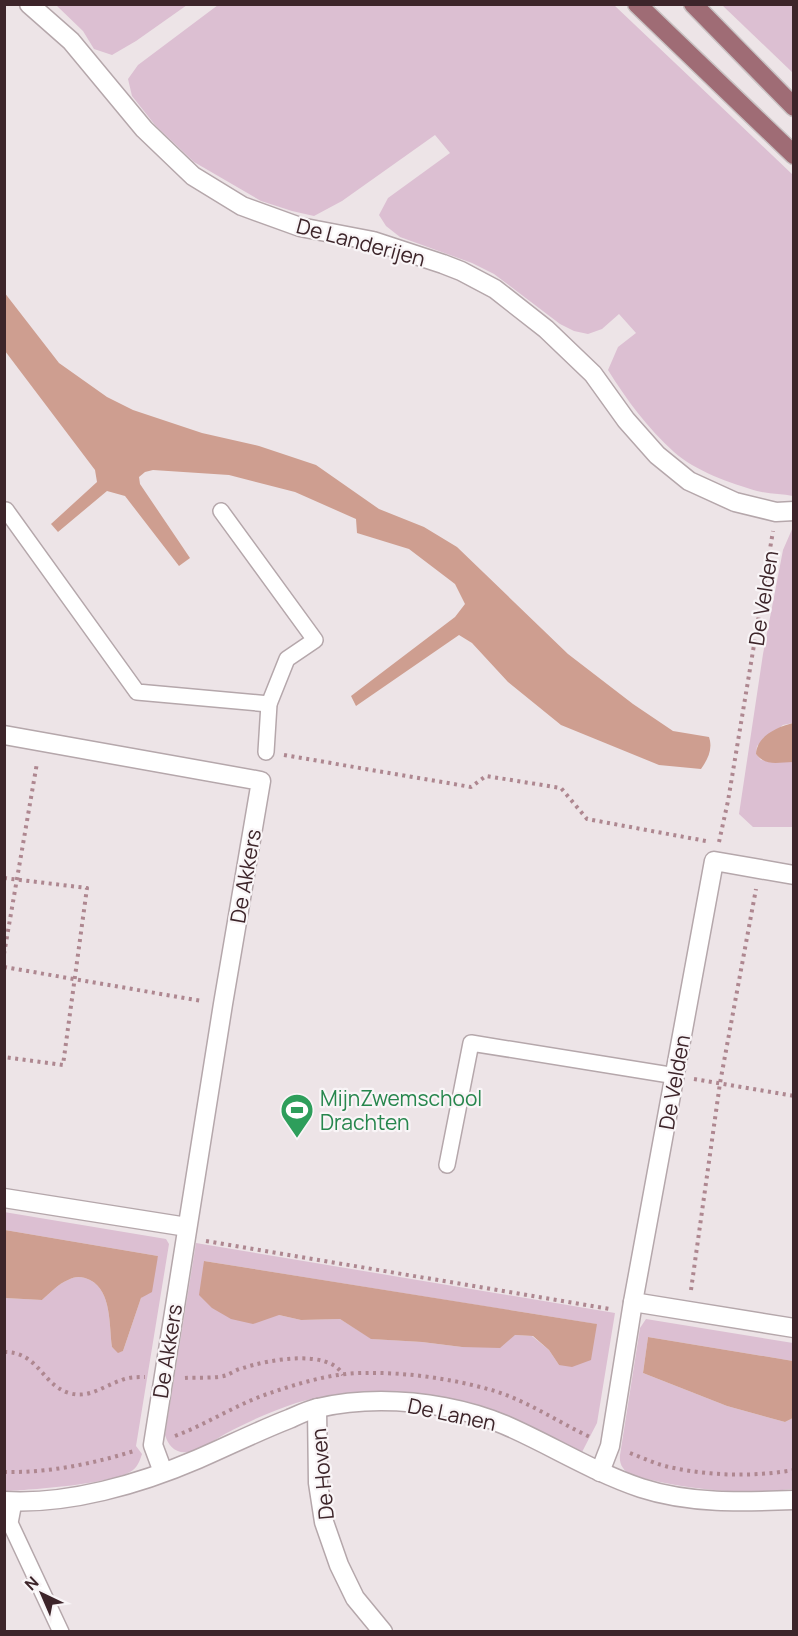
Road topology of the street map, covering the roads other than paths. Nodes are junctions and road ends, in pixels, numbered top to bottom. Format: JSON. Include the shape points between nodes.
{"nodes":[{"id":1,"x":30,"y":4,"type":"edge"},
{"id":2,"x":637,"y":4,"type":"edge"},
{"id":3,"x":693,"y":4,"type":"edge"},
{"id":4,"x":794,"y":107,"type":"edge"},
{"id":5,"x":794,"y":155,"type":"edge"},
{"id":6,"x":4,"y":511,"type":"edge"},
{"id":7,"x":221,"y":511,"type":"dead end"},
{"id":8,"x":785,"y":512,"type":"edge"},
{"id":9,"x":269,"y":704,"type":"junction"},
{"id":10,"x":4,"y":735,"type":"edge"},
{"id":11,"x":266,"y":752,"type":"road end"},
{"id":12,"x":794,"y":874,"type":"edge"},
{"id":13,"x":676,"y":1076,"type":"junction"},
{"id":14,"x":447,"y":1165,"type":"dead end"},
{"id":15,"x":4,"y":1198,"type":"edge"},
{"id":16,"x":186,"y":1233,"type":"junction"},
{"id":17,"x":633,"y":1307,"type":"junction"},
{"id":18,"x":794,"y":1328,"type":"edge"},
{"id":19,"x":317,"y":1408,"type":"junction"},
{"id":20,"x":163,"y":1472,"type":"junction"},
{"id":21,"x":600,"y":1472,"type":"junction"},
{"id":22,"x":794,"y":1500,"type":"edge"},
{"id":23,"x":9,"y":1501,"type":"edge"},
{"id":24,"x":61,"y":1632,"type":"edge"},
{"id":25,"x":383,"y":1632,"type":"edge"}],
"edges":[{"from":1,"to":8,"type":"street","name":"De Landerijen","via":[[71,41],[144,129],[193,176],[242,207],[300,227],[373,241],[461,271],[495,290],[546,329],[593,374],[626,420],[689,481],[735,502]]},
{"from":2,"to":5,"type":"main road"},
{"from":3,"to":4,"type":"main road"},
{"from":6,"to":9,"type":"lane","via":[[137,692]]},
{"from":7,"to":9,"type":"lane","via":[[315,639],[287,659]]},
{"from":9,"to":11,"type":"lane"},
{"from":10,"to":16,"type":"street","name":"De Akkers","via":[[261,781]]},
{"from":12,"to":13,"type":"street","name":"De Velden","via":[[760,869],[716,852]]},
{"from":13,"to":14,"type":"lane","via":[[471,1043]]},
{"from":13,"to":17,"type":"street","name":"De Velden"},
{"from":15,"to":16,"type":"street"},
{"from":16,"to":20,"type":"street","name":"De Akkers","via":[[153,1445]]},
{"from":17,"to":18,"type":"street"},
{"from":17,"to":21,"type":"street","name":"De Velden","via":[[610,1446]]},
{"from":19,"to":20,"type":"street","name":"De Lanen"},
{"from":19,"to":21,"type":"street","name":"De Lanen","via":[[383,1401],[426,1404],[467,1413],[504,1425]]},
{"from":19,"to":25,"type":"street","name":"De Hoven","via":[[318,1483],[324,1522],[355,1598]]},
{"from":20,"to":23,"type":"street","name":"De Lanen","via":[[114,1488],[40,1501]]},
{"from":21,"to":22,"type":"street","name":"De Lanen","via":[[642,1488],[690,1499]]},
{"from":23,"to":24,"type":"lane","via":[[10,1523]]}]}
